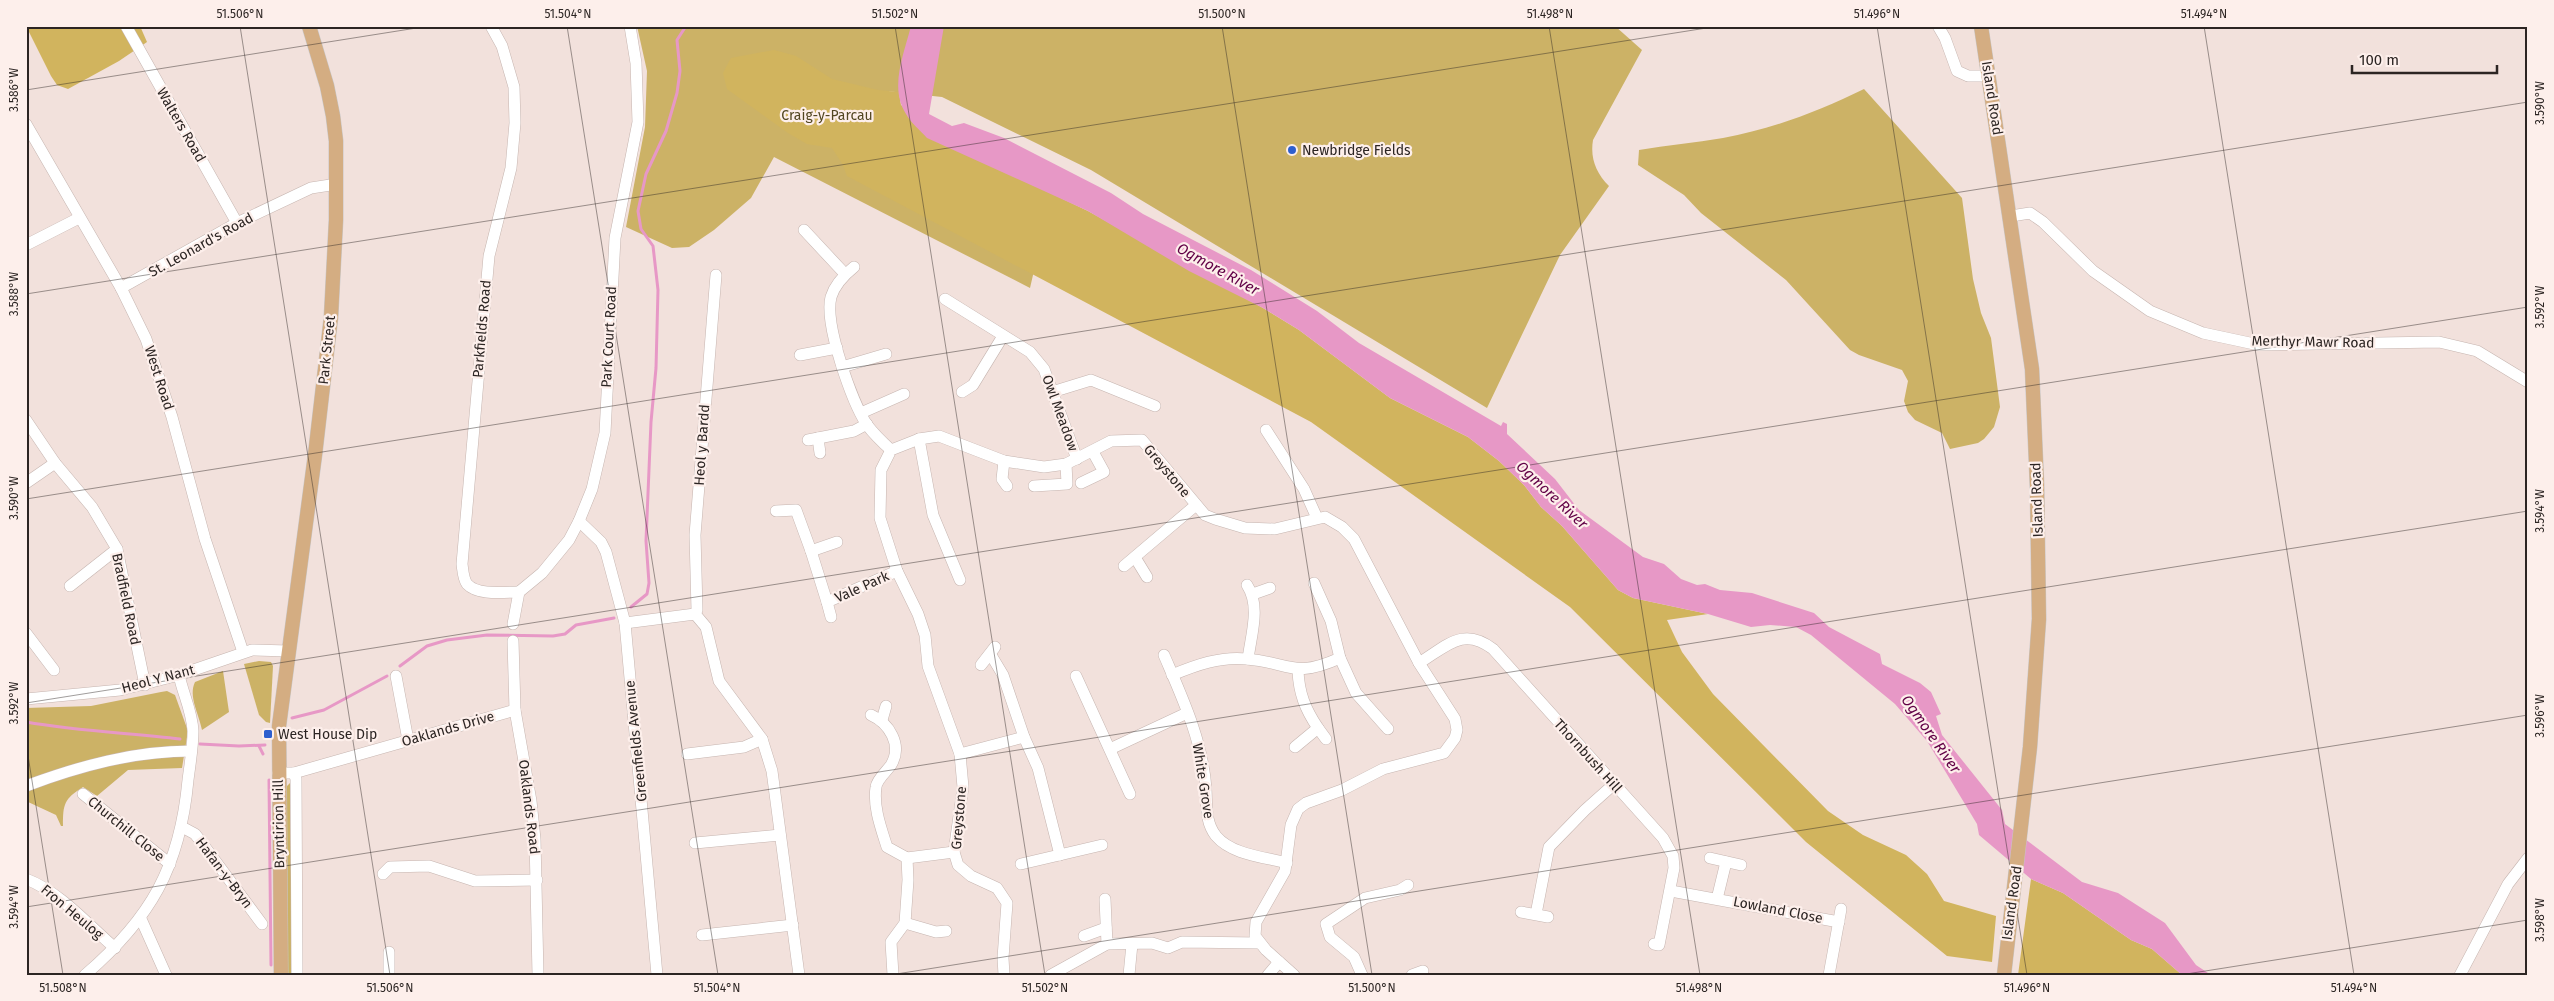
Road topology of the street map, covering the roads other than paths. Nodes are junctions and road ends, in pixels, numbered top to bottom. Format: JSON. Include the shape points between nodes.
{"nodes":[{"id":1,"x":126,"y":26,"type":"edge"},
{"id":2,"x":309,"y":26,"type":"edge"},
{"id":3,"x":491,"y":26,"type":"edge"},
{"id":4,"x":630,"y":26,"type":"edge"},
{"id":5,"x":1938,"y":26,"type":"edge"},
{"id":6,"x":1981,"y":26,"type":"edge"},
{"id":7,"x":1989,"y":76,"type":"junction"},
{"id":8,"x":26,"y":124,"type":"edge"},
{"id":9,"x":337,"y":184,"type":"junction"},
{"id":10,"x":2011,"y":216,"type":"junction"},
{"id":11,"x":79,"y":218,"type":"junction"},
{"id":12,"x":237,"y":223,"type":"junction"},
{"id":13,"x":804,"y":230,"type":"dead end"},
{"id":14,"x":26,"y":245,"type":"edge"},
{"id":15,"x":716,"y":275,"type":"dead end"},
{"id":16,"x":121,"y":288,"type":"junction"},
{"id":17,"x":945,"y":299,"type":"dead end"},
{"id":18,"x":1003,"y":336,"type":"junction"},
{"id":19,"x":866,"y":347,"type":"dead end"},
{"id":20,"x":837,"y":348,"type":"junction"},
{"id":21,"x":886,"y":354,"type":"dead end"},
{"id":22,"x":800,"y":355,"type":"dead end"},
{"id":23,"x":870,"y":358,"type":"junction"},
{"id":24,"x":842,"y":367,"type":"junction"},
{"id":25,"x":2528,"y":382,"type":"edge"},
{"id":26,"x":962,"y":392,"type":"dead end"},
{"id":27,"x":1052,"y":392,"type":"junction"},
{"id":28,"x":904,"y":394,"type":"dead end"},
{"id":29,"x":1155,"y":406,"type":"dead end"},
{"id":30,"x":861,"y":413,"type":"junction"},
{"id":31,"x":26,"y":420,"type":"edge"},
{"id":32,"x":867,"y":424,"type":"junction"},
{"id":33,"x":1266,"y":430,"type":"dead end"},
{"id":34,"x":919,"y":439,"type":"junction"},
{"id":35,"x":891,"y":450,"type":"junction"},
{"id":36,"x":1093,"y":452,"type":"junction"},
{"id":37,"x":820,"y":454,"type":"dead end"},
{"id":38,"x":1077,"y":459,"type":"junction"},
{"id":39,"x":1004,"y":461,"type":"junction"},
{"id":40,"x":55,"y":463,"type":"junction"},
{"id":41,"x":1066,"y":464,"type":"junction"},
{"id":42,"x":26,"y":483,"type":"edge"},
{"id":43,"x":1082,"y":483,"type":"dead end"},
{"id":44,"x":1007,"y":486,"type":"dead end"},
{"id":45,"x":1034,"y":486,"type":"dead end"},
{"id":46,"x":1196,"y":505,"type":"junction"},
{"id":47,"x":776,"y":512,"type":"dead end"},
{"id":48,"x":1317,"y":518,"type":"junction"},
{"id":49,"x":579,"y":521,"type":"junction"},
{"id":50,"x":837,"y":542,"type":"dead end"},
{"id":51,"x":117,"y":550,"type":"junction"},
{"id":52,"x":811,"y":551,"type":"junction"},
{"id":53,"x":1136,"y":559,"type":"junction"},
{"id":54,"x":1124,"y":566,"type":"dead end"},
{"id":55,"x":897,"y":571,"type":"junction"},
{"id":56,"x":1148,"y":577,"type":"dead end"},
{"id":57,"x":960,"y":580,"type":"dead end"},
{"id":58,"x":1314,"y":584,"type":"dead end"},
{"id":59,"x":70,"y":586,"type":"dead end"},
{"id":60,"x":1270,"y":588,"type":"dead end"},
{"id":61,"x":520,"y":592,"type":"junction"},
{"id":62,"x":826,"y":602,"type":"junction"},
{"id":63,"x":695,"y":614,"type":"junction"},
{"id":64,"x":831,"y":617,"type":"dead end"},
{"id":65,"x":625,"y":623,"type":"junction"},
{"id":66,"x":514,"y":624,"type":"dead end"},
{"id":67,"x":26,"y":633,"type":"edge"},
{"id":68,"x":513,"y":641,"type":"dead end"},
{"id":69,"x":288,"y":651,"type":"junction"},
{"id":70,"x":243,"y":652,"type":"junction"},
{"id":71,"x":1164,"y":654,"type":"dead end"},
{"id":72,"x":1340,"y":658,"type":"junction"},
{"id":73,"x":1248,"y":659,"type":"junction"},
{"id":74,"x":1420,"y":663,"type":"junction"},
{"id":75,"x":981,"y":665,"type":"dead end"},
{"id":76,"x":54,"y":670,"type":"dead end"},
{"id":77,"x":1298,"y":670,"type":"junction"},
{"id":78,"x":285,"y":674,"type":"joint"},
{"id":79,"x":1172,"y":675,"type":"junction"},
{"id":80,"x":179,"y":676,"type":"junction"},
{"id":81,"x":396,"y":676,"type":"dead end"},
{"id":82,"x":1076,"y":676,"type":"dead end"},
{"id":83,"x":144,"y":685,"type":"junction"},
{"id":84,"x":26,"y":699,"type":"edge"},
{"id":85,"x":886,"y":706,"type":"dead end"},
{"id":86,"x":514,"y":710,"type":"junction"},
{"id":87,"x":1187,"y":713,"type":"junction"},
{"id":88,"x":871,"y":715,"type":"dead end"},
{"id":89,"x":882,"y":720,"type":"junction"},
{"id":90,"x":1318,"y":728,"type":"junction"},
{"id":91,"x":1388,"y":729,"type":"dead end"},
{"id":92,"x":1024,"y":737,"type":"junction"},
{"id":93,"x":762,"y":739,"type":"junction"},
{"id":94,"x":1326,"y":739,"type":"dead end"},
{"id":95,"x":408,"y":740,"type":"junction"},
{"id":96,"x":1295,"y":747,"type":"dead end"},
{"id":97,"x":1110,"y":749,"type":"junction"},
{"id":98,"x":192,"y":751,"type":"junction"},
{"id":99,"x":687,"y":754,"type":"dead end"},
{"id":100,"x":960,"y":754,"type":"junction"},
{"id":101,"x":294,"y":773,"type":"junction"},
{"id":102,"x":278,"y":774,"type":"junction"},
{"id":103,"x":1613,"y":785,"type":"junction"},
{"id":104,"x":26,"y":786,"type":"edge"},
{"id":105,"x":83,"y":794,"type":"dead end"},
{"id":106,"x":1130,"y":794,"type":"dead end"},
{"id":107,"x":182,"y":827,"type":"junction"},
{"id":108,"x":780,"y":835,"type":"junction"},
{"id":109,"x":695,"y":843,"type":"dead end"},
{"id":110,"x":1102,"y":845,"type":"dead end"},
{"id":111,"x":954,"y":852,"type":"junction"},
{"id":112,"x":1060,"y":855,"type":"junction"},
{"id":113,"x":906,"y":858,"type":"junction"},
{"id":114,"x":1710,"y":858,"type":"dead end"},
{"id":115,"x":2528,"y":858,"type":"edge"},
{"id":116,"x":1287,"y":862,"type":"junction"},
{"id":117,"x":1726,"y":862,"type":"junction"},
{"id":118,"x":170,"y":864,"type":"junction"},
{"id":119,"x":1021,"y":864,"type":"dead end"},
{"id":120,"x":1741,"y":865,"type":"dead end"},
{"id":121,"x":385,"y":867,"type":"dead end"},
{"id":122,"x":26,"y":879,"type":"edge"},
{"id":123,"x":537,"y":880,"type":"junction"},
{"id":124,"x":1408,"y":885,"type":"dead end"},
{"id":125,"x":1671,"y":891,"type":"junction"},
{"id":126,"x":1717,"y":899,"type":"junction"},
{"id":127,"x":1105,"y":900,"type":"dead end"},
{"id":128,"x":1841,"y":909,"type":"dead end"},
{"id":129,"x":1521,"y":912,"type":"dead end"},
{"id":130,"x":1536,"y":914,"type":"junction"},
{"id":131,"x":1548,"y":918,"type":"dead end"},
{"id":132,"x":141,"y":919,"type":"junction"},
{"id":133,"x":905,"y":922,"type":"junction"},
{"id":134,"x":1838,"y":922,"type":"junction"},
{"id":135,"x":262,"y":924,"type":"dead end"},
{"id":136,"x":793,"y":925,"type":"junction"},
{"id":137,"x":1106,"y":928,"type":"junction"},
{"id":138,"x":946,"y":931,"type":"dead end"},
{"id":139,"x":702,"y":935,"type":"dead end"},
{"id":140,"x":1084,"y":936,"type":"dead end"},
{"id":141,"x":1259,"y":943,"type":"junction"},
{"id":142,"x":1107,"y":944,"type":"junction"},
{"id":143,"x":1132,"y":944,"type":"junction"},
{"id":144,"x":1660,"y":945,"type":"dead end"},
{"id":145,"x":115,"y":948,"type":"junction"},
{"id":146,"x":389,"y":952,"type":"dead end"},
{"id":147,"x":1279,"y":962,"type":"junction"},
{"id":148,"x":85,"y":975,"type":"edge"},
{"id":149,"x":166,"y":975,"type":"edge"},
{"id":150,"x":281,"y":975,"type":"edge"},
{"id":151,"x":297,"y":975,"type":"edge"},
{"id":152,"x":389,"y":975,"type":"edge"},
{"id":153,"x":538,"y":975,"type":"edge"},
{"id":154,"x":657,"y":975,"type":"edge"},
{"id":155,"x":799,"y":975,"type":"edge"},
{"id":156,"x":893,"y":975,"type":"edge"},
{"id":157,"x":1004,"y":975,"type":"edge"},
{"id":158,"x":1051,"y":975,"type":"edge"},
{"id":159,"x":1129,"y":975,"type":"edge"},
{"id":160,"x":1268,"y":975,"type":"edge"},
{"id":161,"x":1294,"y":975,"type":"edge"},
{"id":162,"x":1362,"y":975,"type":"edge"},
{"id":163,"x":1829,"y":975,"type":"edge"},
{"id":164,"x":2004,"y":975,"type":"edge"},
{"id":165,"x":2460,"y":975,"type":"edge"}],
"edges":[{"from":1,"to":12,"type":"street","name":"Walters Road"},
{"from":2,"to":9,"type":"main road","name":"Park Street","via":[[333,116]]},
{"from":3,"to":61,"type":"street","name":"Parkfields Road","via":[[502,46],[514,87],[515,123],[511,168],[489,256],[462,564],[464,577],[474,588]]},
{"from":4,"to":49,"type":"street","name":"Park Court Road","via":[[637,71],[638,122],[615,238],[605,433],[592,489]]},
{"from":5,"to":7,"type":"street","via":[[1957,71],[1968,76]]},
{"from":6,"to":7,"type":"main road","name":"Island Road"},
{"from":7,"to":10,"type":"main road","name":"Island Road"},
{"from":8,"to":11,"type":"street","name":"West Road","via":[[55,170]]},
{"from":9,"to":12,"type":"street","name":"St. Leonard's Road","via":[[311,188]]},
{"from":9,"to":69,"type":"main road","name":"Park Street","via":[[331,318]]},
{"from":10,"to":25,"type":"street","name":"Merthyr Mawr Road","via":[[2030,213],[2044,222],[2093,271],[2150,311],[2203,333],[2260,345],[2439,342],[2477,351]]},
{"from":10,"to":164,"type":"main road","name":"Island Road","via":[[2032,370],[2039,619],[2030,747]]},
{"from":11,"to":14,"type":"street"},
{"from":11,"to":16,"type":"street","name":"West Road"},
{"from":12,"to":16,"type":"street","name":"St. Leonard's Road"},
{"from":13,"to":20,"type":"street","via":[[850,270],[836,285],[831,297],[830,311]]},
{"from":15,"to":63,"type":"street","name":"Heol y Bardd","via":[[695,535]]},
{"from":16,"to":70,"type":"street","name":"West Road","via":[[152,357]]},
{"from":17,"to":18,"type":"street","name":"Owl Meadow"},
{"from":18,"to":26,"type":"street","via":[[976,388]]},
{"from":18,"to":27,"type":"street","name":"Owl Meadow","via":[[1030,352],[1044,369]]},
{"from":19,"to":23,"type":"street"},
{"from":20,"to":22,"type":"street"},
{"from":20,"to":24,"type":"street"},
{"from":21,"to":23,"type":"street"},
{"from":23,"to":24,"type":"street"},
{"from":24,"to":30,"type":"street"},
{"from":27,"to":29,"type":"street","via":[[1090,380]]},
{"from":27,"to":38,"type":"street","name":"Owl Meadow"},
{"from":28,"to":30,"type":"street"},
{"from":30,"to":32,"type":"street"},
{"from":31,"to":40,"type":"street","name":"Bradfield Road"},
{"from":32,"to":35,"type":"street"},
{"from":32,"to":37,"type":"street","via":[[854,431],[813,439]]},
{"from":33,"to":48,"type":"street","via":[[1304,489]]},
{"from":34,"to":35,"type":"street","name":"Greystone"},
{"from":34,"to":39,"type":"street","name":"Greystone","via":[[939,436]]},
{"from":34,"to":57,"type":"street","via":[[931,506]]},
{"from":35,"to":55,"type":"street","name":"Greystone","via":[[881,470],[880,518]]},
{"from":36,"to":38,"type":"street","name":"Greystone"},
{"from":36,"to":43,"type":"street","via":[[1104,472]]},
{"from":36,"to":46,"type":"street","name":"Greystone","via":[[1111,440],[1142,440]]},
{"from":38,"to":41,"type":"street","name":"Greystone"},
{"from":39,"to":41,"type":"street","name":"Greystone","via":[[1044,467]]},
{"from":39,"to":44,"type":"street","via":[[1002,479]]},
{"from":40,"to":42,"type":"street"},
{"from":40,"to":51,"type":"street","name":"Bradfield Road","via":[[92,507]]},
{"from":41,"to":45,"type":"street","via":[[1066,484]]},
{"from":46,"to":48,"type":"street","name":"Greystone","via":[[1204,515],[1245,528],[1275,529]]},
{"from":46,"to":53,"type":"street"},
{"from":47,"to":52,"type":"street","name":"Vale Park","via":[[796,510]]},
{"from":48,"to":74,"type":"street","via":[[1332,520],[1354,539]]},
{"from":49,"to":61,"type":"street","name":"Park Court Road","via":[[569,540],[542,573]]},
{"from":49,"to":65,"type":"street","name":"Greenfields Avenue","via":[[601,542],[606,552]]},
{"from":50,"to":52,"type":"street"},
{"from":51,"to":59,"type":"street"},
{"from":51,"to":83,"type":"street","name":"Bradfield Road"},
{"from":52,"to":62,"type":"street","name":"Vale Park"},
{"from":53,"to":54,"type":"street"},
{"from":53,"to":56,"type":"street"},
{"from":55,"to":62,"type":"street","name":"Vale Park"},
{"from":55,"to":100,"type":"street","name":"Greystone","via":[[918,614],[925,635],[928,666]]},
{"from":58,"to":72,"type":"street","via":[[1331,621]]},
{"from":60,"to":73,"type":"street","via":[[1250,589],[1255,603]]},
{"from":61,"to":66,"type":"street"},
{"from":62,"to":64,"type":"street","name":"Vale Park"},
{"from":63,"to":65,"type":"street"},
{"from":63,"to":93,"type":"street","via":[[706,627],[719,681]]},
{"from":65,"to":154,"type":"street","name":"Greenfields Avenue"},
{"from":67,"to":76,"type":"street"},
{"from":68,"to":86,"type":"street","name":"Oaklands Road"},
{"from":69,"to":70,"type":"street","name":"Heol Y Nant","via":[[256,649]]},
{"from":69,"to":78,"type":"main road","name":"Park Street"},
{"from":70,"to":80,"type":"street","name":"Heol Y Nant"},
{"from":71,"to":79,"type":"street","name":"White Grove"},
{"from":72,"to":77,"type":"street","via":[[1309,670]]},
{"from":72,"to":91,"type":"street","via":[[1356,693]]},
{"from":73,"to":77,"type":"street"},
{"from":73,"to":79,"type":"street","via":[[1213,661]]},
{"from":74,"to":103,"type":"street","name":"Thornbush Hill","via":[[1461,638],[1481,640],[1493,649]]},
{"from":74,"to":116,"type":"street","via":[[1455,719],[1457,730],[1449,748],[1435,756],[1383,769],[1302,806],[1291,826]]},
{"from":75,"to":92,"type":"street","via":[[993,651]]},
{"from":77,"to":90,"type":"street","via":[[1304,707]]},
{"from":78,"to":102,"type":"main road","name":"Bryntirion Hill"},
{"from":79,"to":87,"type":"street","name":"White Grove"},
{"from":80,"to":83,"type":"street","name":"Heol Y Nant"},
{"from":80,"to":98,"type":"street","via":[[191,716]]},
{"from":81,"to":95,"type":"street"},
{"from":82,"to":97,"type":"street"},
{"from":83,"to":84,"type":"street","name":"Heol Y Nant","via":[[93,694]]},
{"from":85,"to":89,"type":"street"},
{"from":86,"to":95,"type":"street","name":"Oaklands Drive"},
{"from":86,"to":123,"type":"street","name":"Oaklands Road","via":[[531,801]]},
{"from":87,"to":97,"type":"street"},
{"from":87,"to":116,"type":"street","name":"White Grove","via":[[1200,753],[1207,819],[1215,835],[1239,851]]},
{"from":88,"to":89,"type":"street"},
{"from":89,"to":113,"type":"street","via":[[892,733],[896,748],[892,763],[876,785],[877,815],[887,847]]},
{"from":90,"to":94,"type":"street"},
{"from":90,"to":96,"type":"street"},
{"from":92,"to":100,"type":"street"},
{"from":92,"to":112,"type":"street","via":[[1038,768]]},
{"from":93,"to":99,"type":"street","via":[[744,747]]},
{"from":93,"to":108,"type":"street","via":[[772,771]]},
{"from":95,"to":101,"type":"street","name":"Oaklands Drive"},
{"from":97,"to":106,"type":"street"},
{"from":98,"to":104,"type":"street","via":[[157,751],[95,762]]},
{"from":98,"to":107,"type":"street"},
{"from":100,"to":111,"type":"street","name":"Greystone","via":[[963,787]]},
{"from":101,"to":102,"type":"street","name":"Oaklands Drive"},
{"from":101,"to":151,"type":"street"},
{"from":102,"to":150,"type":"main road","name":"Bryntirion Hill"},
{"from":103,"to":125,"type":"street","name":"Thornbush Hill","via":[[1669,847],[1674,868]]},
{"from":103,"to":130,"type":"street","via":[[1549,847]]},
{"from":105,"to":118,"type":"street","name":"Churchill Close"},
{"from":107,"to":118,"type":"street"},
{"from":107,"to":135,"type":"street","name":"Hafan-y-Bryn","via":[[195,834]]},
{"from":108,"to":109,"type":"street"},
{"from":108,"to":136,"type":"street"},
{"from":110,"to":112,"type":"street"},
{"from":111,"to":113,"type":"street"},
{"from":111,"to":157,"type":"street","name":"Greystone","via":[[958,865],[970,876],[997,888],[1006,903]]},
{"from":112,"to":119,"type":"street"},
{"from":113,"to":133,"type":"street"},
{"from":114,"to":117,"type":"street"},
{"from":115,"to":165,"type":"street","via":[[2508,884]]},
{"from":116,"to":141,"type":"street","via":[[1279,885],[1256,922]]},
{"from":117,"to":120,"type":"street"},
{"from":117,"to":126,"type":"street","name":"Lowland Close"},
{"from":118,"to":132,"type":"street","via":[[154,900]]},
{"from":121,"to":123,"type":"street","via":[[429,866],[475,881]]},
{"from":122,"to":145,"type":"street","name":"Fron Heulog","via":[[56,897]]},
{"from":123,"to":153,"type":"street","name":"Oaklands Road"},
{"from":124,"to":162,"type":"street","via":[[1365,898],[1326,924],[1330,937],[1354,957]]},
{"from":125,"to":126,"type":"street","name":"Lowland Close"},
{"from":125,"to":144,"type":"street","name":"Thornbush Hill"},
{"from":126,"to":134,"type":"street","name":"Lowland Close"},
{"from":127,"to":137,"type":"street"},
{"from":128,"to":134,"type":"street","name":"Lowland Close"},
{"from":129,"to":130,"type":"street"},
{"from":130,"to":131,"type":"street"},
{"from":132,"to":145,"type":"street"},
{"from":132,"to":149,"type":"street"},
{"from":133,"to":138,"type":"street","via":[[936,932]]},
{"from":133,"to":156,"type":"street","via":[[891,942]]},
{"from":134,"to":163,"type":"street","name":"Lowland Close"},
{"from":136,"to":139,"type":"street"},
{"from":136,"to":155,"type":"street"},
{"from":137,"to":140,"type":"street"},
{"from":137,"to":142,"type":"street"},
{"from":141,"to":143,"type":"street","via":[[1182,942],[1168,948],[1152,943]]},
{"from":141,"to":147,"type":"street"},
{"from":142,"to":143,"type":"street"},
{"from":142,"to":158,"type":"street"},
{"from":143,"to":159,"type":"street"},
{"from":145,"to":148,"type":"street"},
{"from":146,"to":152,"type":"street"},
{"from":147,"to":160,"type":"street"},
{"from":147,"to":161,"type":"street"}]}
